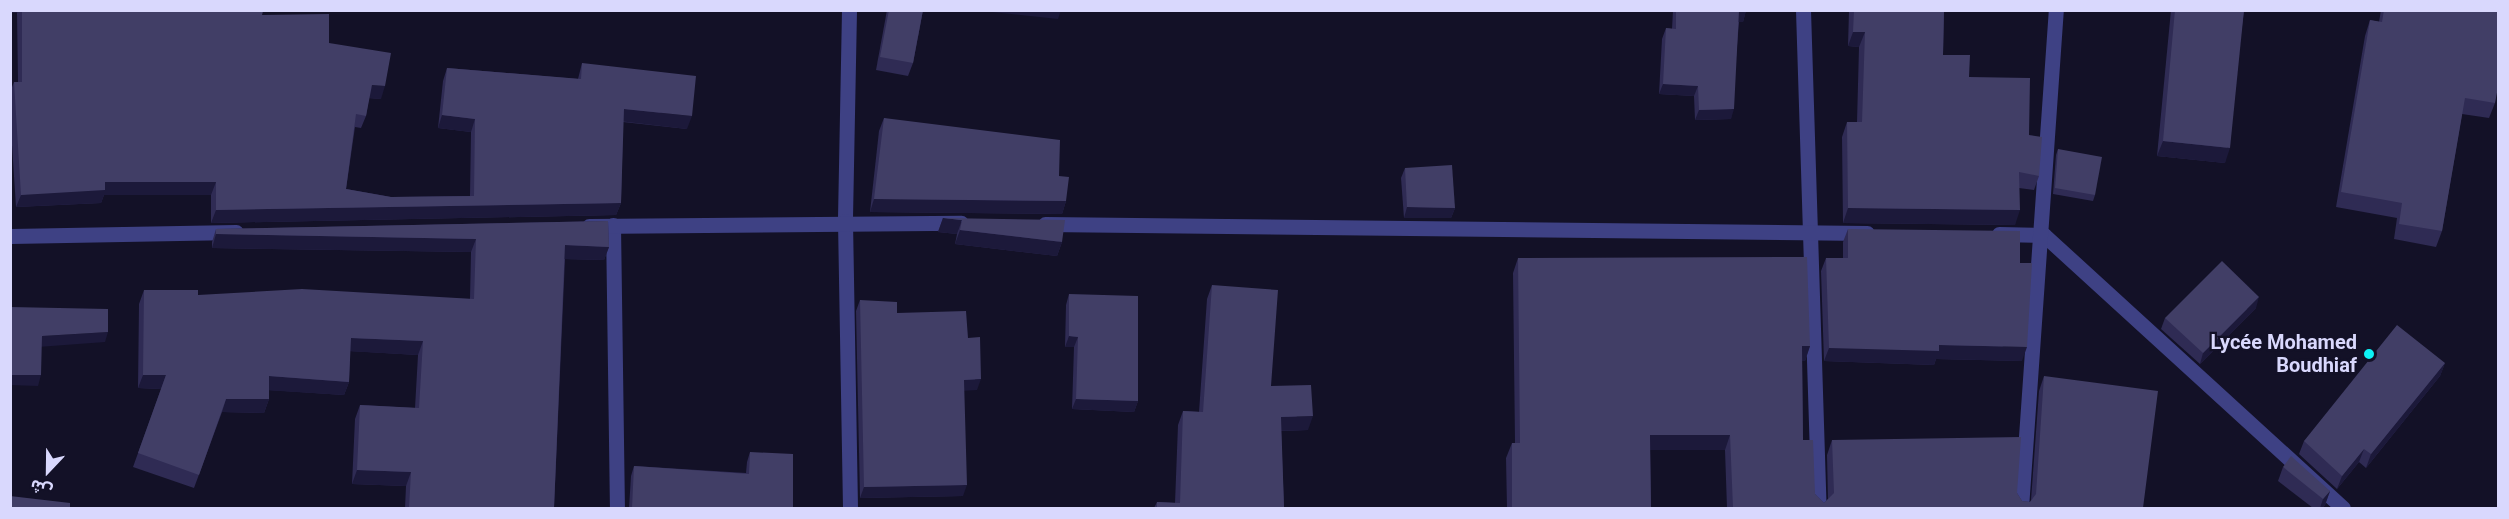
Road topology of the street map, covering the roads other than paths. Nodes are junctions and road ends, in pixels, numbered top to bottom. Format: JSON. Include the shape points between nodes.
{"nodes":[{"id":1,"x":849,"y":10,"type":"edge"},
{"id":2,"x":1803,"y":10,"type":"edge"},
{"id":3,"x":2056,"y":10,"type":"edge"},
{"id":4,"x":844,"y":221,"type":"junction"},
{"id":5,"x":975,"y":223,"type":"edge"},
{"id":6,"x":1023,"y":223,"type":"edge"},
{"id":7,"x":613,"y":225,"type":"junction"},
{"id":8,"x":566,"y":226,"type":"edge"},
{"id":9,"x":259,"y":232,"type":"edge"},
{"id":10,"x":1806,"y":233,"type":"junction"},
{"id":11,"x":1889,"y":233,"type":"edge"},
{"id":12,"x":1984,"y":234,"type":"edge"},
{"id":13,"x":2044,"y":235,"type":"junction"},
{"id":14,"x":10,"y":236,"type":"edge"},
{"id":15,"x":618,"y":508,"type":"edge"},
{"id":16,"x":850,"y":508,"type":"edge"},
{"id":17,"x":1819,"y":508,"type":"edge"},
{"id":18,"x":2021,"y":508,"type":"edge"},
{"id":19,"x":2343,"y":508,"type":"edge"}],
"edges":[{"from":1,"to":4,"type":"street"},
{"from":2,"to":10,"type":"street"},
{"from":3,"to":13,"type":"street"},
{"from":4,"to":5,"type":"street"},
{"from":4,"to":7,"type":"street"},
{"from":4,"to":16,"type":"street"},
{"from":6,"to":10,"type":"street"},
{"from":7,"to":8,"type":"street"},
{"from":7,"to":15,"type":"street"},
{"from":9,"to":14,"type":"street"},
{"from":10,"to":11,"type":"street"},
{"from":10,"to":17,"type":"street"},
{"from":12,"to":13,"type":"street"},
{"from":13,"to":18,"type":"street"},
{"from":13,"to":19,"type":"street"}]}
